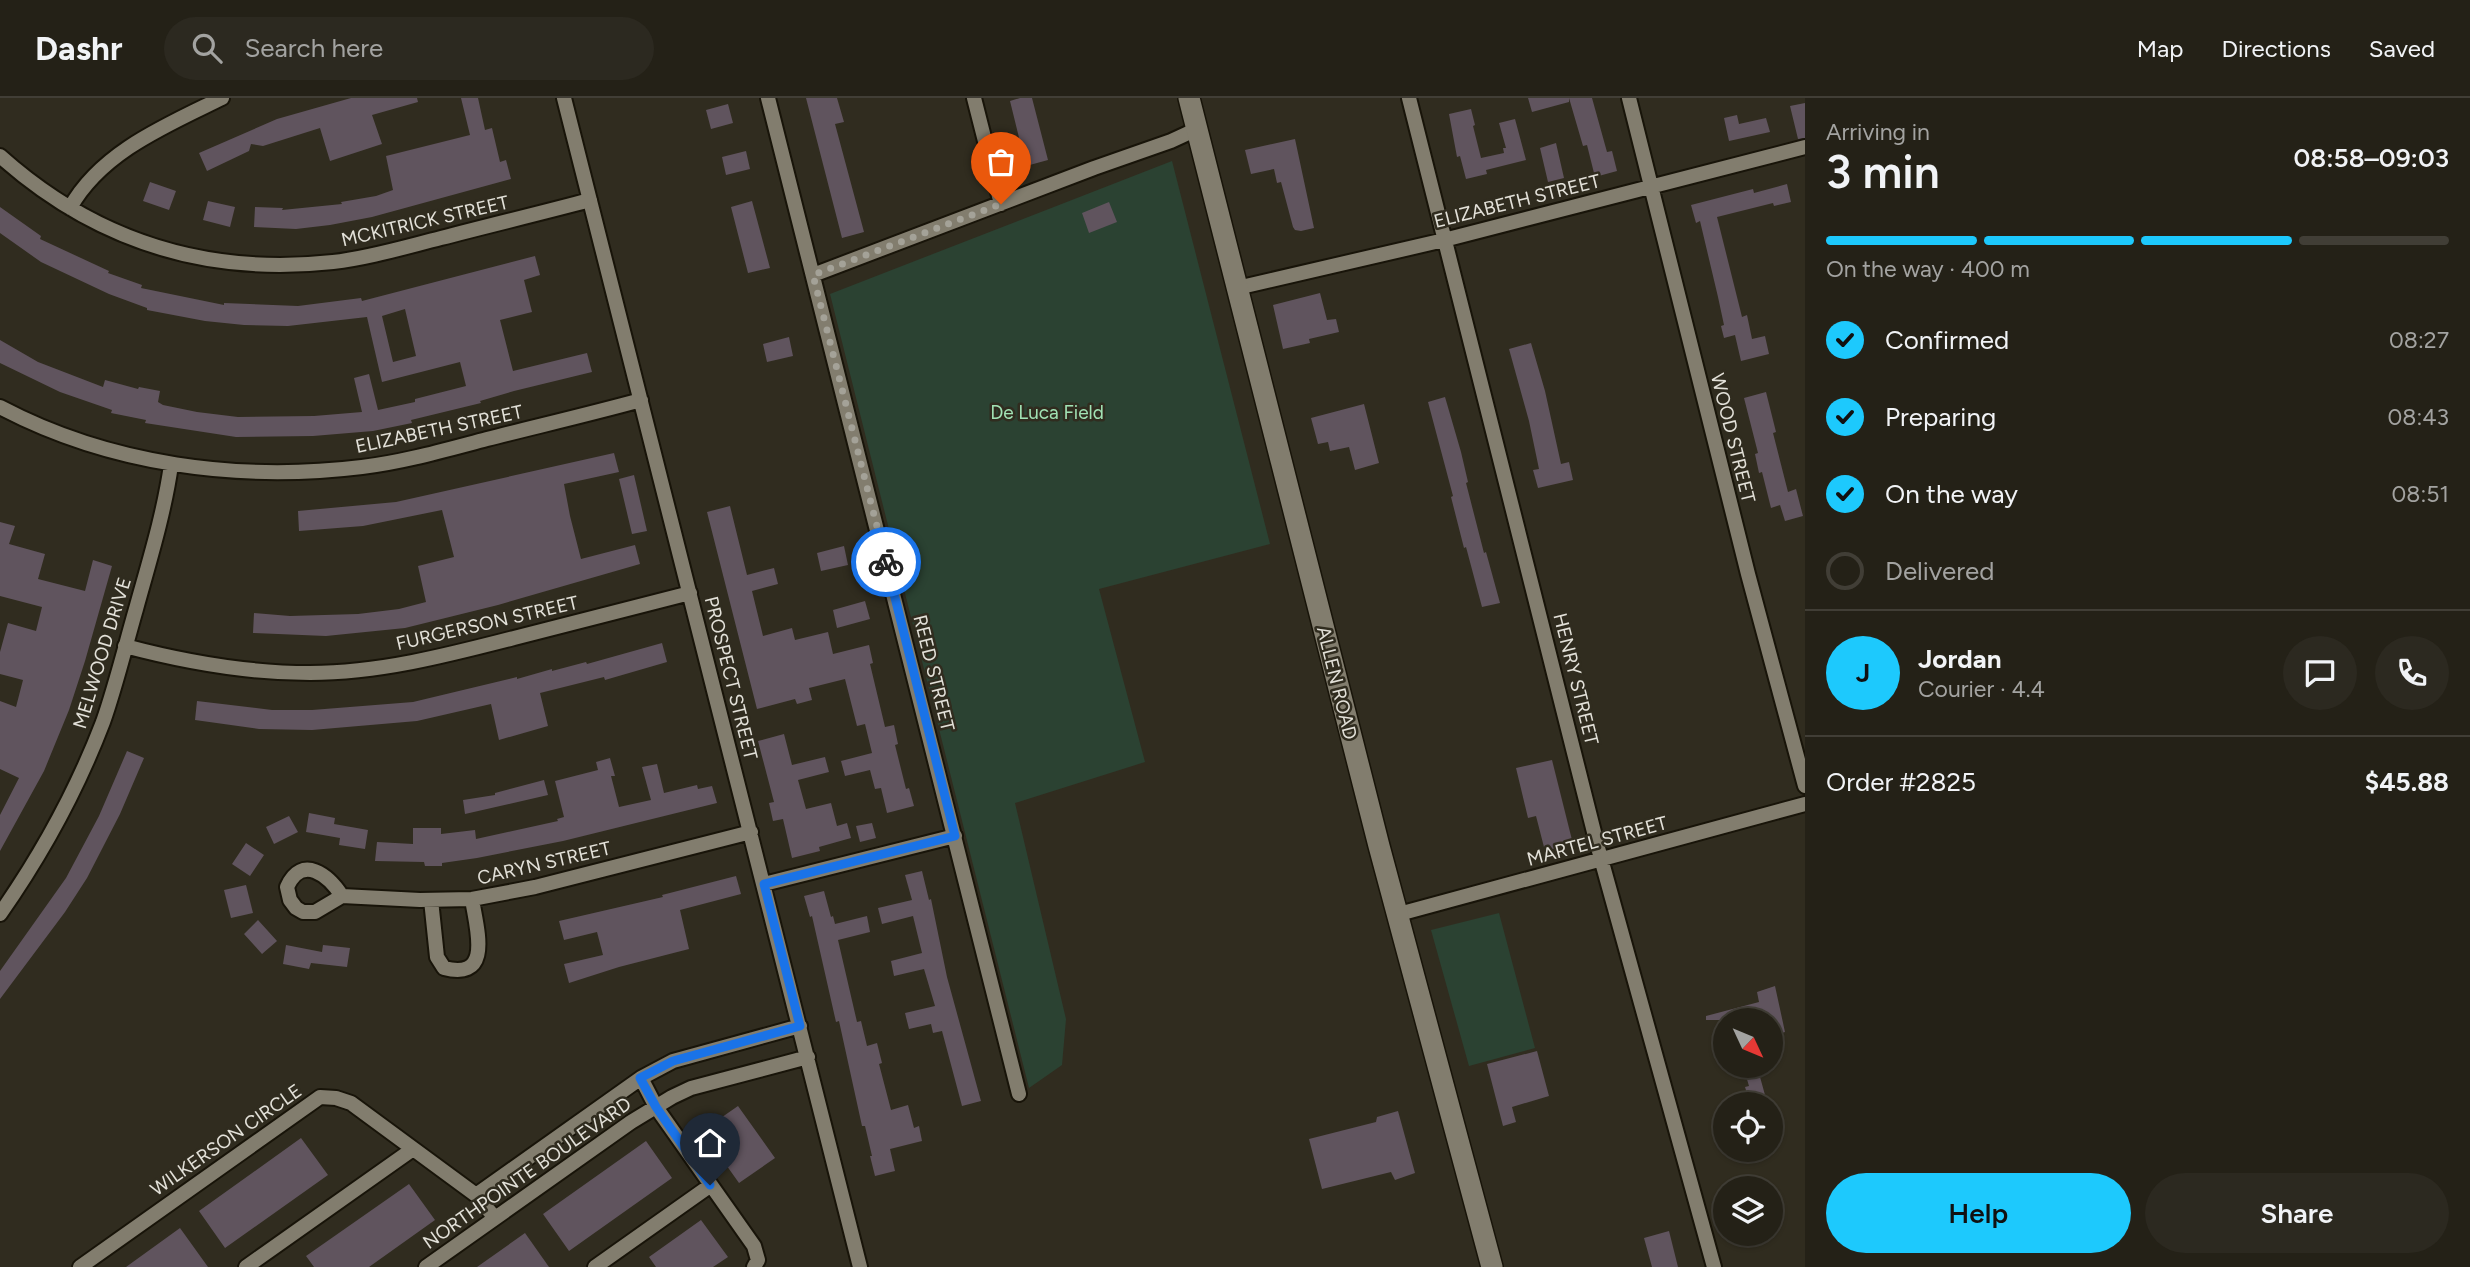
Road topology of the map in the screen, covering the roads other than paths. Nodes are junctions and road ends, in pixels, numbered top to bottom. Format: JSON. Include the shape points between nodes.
{"nodes":[{"id":1,"x":222,"y":98,"type":"edge"},
{"id":2,"x":564,"y":98,"type":"edge"},
{"id":3,"x":768,"y":98,"type":"edge"},
{"id":4,"x":974,"y":98,"type":"edge"},
{"id":5,"x":1189,"y":98,"type":"edge"},
{"id":6,"x":1409,"y":98,"type":"edge"},
{"id":7,"x":1629,"y":98,"type":"edge"},
{"id":8,"x":1197,"y":129,"type":"junction"},
{"id":9,"x":1805,"y":147,"type":"edge"},
{"id":10,"x":0,"y":156,"type":"edge"},
{"id":11,"x":1650,"y":186,"type":"junction"},
{"id":12,"x":590,"y":200,"type":"junction"},
{"id":13,"x":1001,"y":204,"type":"junction"},
{"id":14,"x":70,"y":208,"type":"junction"},
{"id":15,"x":1444,"y":240,"type":"junction"},
{"id":16,"x":813,"y":275,"type":"junction"},
{"id":17,"x":1237,"y":288,"type":"junction"},
{"id":18,"x":641,"y":400,"type":"junction"},
{"id":19,"x":1,"y":409,"type":"edge"},
{"id":20,"x":171,"y":465,"type":"junction"},
{"id":21,"x":690,"y":593,"type":"junction"},
{"id":22,"x":125,"y":646,"type":"junction"},
{"id":23,"x":1805,"y":786,"type":"edge"},
{"id":24,"x":1805,"y":804,"type":"edge"},
{"id":25,"x":751,"y":832,"type":"junction"},
{"id":26,"x":955,"y":836,"type":"junction"},
{"id":27,"x":1602,"y":860,"type":"junction"},
{"id":28,"x":764,"y":884,"type":"junction"},
{"id":29,"x":342,"y":896,"type":"dead end"},
{"id":30,"x":472,"y":899,"type":"junction"},
{"id":31,"x":432,"y":900,"type":"junction"},
{"id":32,"x":0,"y":914,"type":"edge"},
{"id":33,"x":1399,"y":914,"type":"junction"},
{"id":34,"x":800,"y":1026,"type":"junction"},
{"id":35,"x":808,"y":1057,"type":"junction"},
{"id":36,"x":640,"y":1078,"type":"junction"},
{"id":37,"x":1018,"y":1094,"type":"dead end"},
{"id":38,"x":656,"y":1107,"type":"junction"},
{"id":39,"x":413,"y":1149,"type":"junction"},
{"id":40,"x":710,"y":1185,"type":"junction"},
{"id":41,"x":476,"y":1195,"type":"junction"},
{"id":42,"x":495,"y":1218,"type":"junction"},
{"id":43,"x":80,"y":1267,"type":"edge"},
{"id":44,"x":246,"y":1267,"type":"edge"},
{"id":45,"x":426,"y":1267,"type":"edge"},
{"id":46,"x":595,"y":1267,"type":"edge"},
{"id":47,"x":754,"y":1267,"type":"edge"},
{"id":48,"x":860,"y":1267,"type":"edge"},
{"id":49,"x":1492,"y":1267,"type":"edge"},
{"id":50,"x":1714,"y":1267,"type":"edge"}],
"edges":[{"from":1,"to":14,"type":"street","via":[[117,156],[86,184]]},
{"from":2,"to":12,"type":"street","name":"PROSPECT STREET"},
{"from":3,"to":16,"type":"street","name":"REED STREET"},
{"from":4,"to":13,"type":"street"},
{"from":5,"to":8,"type":"main road","name":"ALLEN ROAD"},
{"from":6,"to":15,"type":"street","name":"HENRY STREET"},
{"from":7,"to":11,"type":"street","name":"WOOD STREET"},
{"from":8,"to":13,"type":"street"},
{"from":8,"to":17,"type":"main road","name":"ALLEN ROAD"},
{"from":9,"to":11,"type":"street","name":"ELIZABETH STREET"},
{"from":10,"to":14,"type":"street","name":"MCKITRICK STREET"},
{"from":11,"to":15,"type":"street","name":"ELIZABETH STREET"},
{"from":11,"to":23,"type":"street","name":"WOOD STREET"},
{"from":12,"to":14,"type":"street","name":"MCKITRICK STREET","via":[[377,254],[289,264],[205,260],[169,252],[116,233]]},
{"from":12,"to":18,"type":"street","name":"PROSPECT STREET"},
{"from":13,"to":16,"type":"street"},
{"from":15,"to":17,"type":"street","name":"ELIZABETH STREET"},
{"from":15,"to":27,"type":"street","name":"HENRY STREET"},
{"from":16,"to":26,"type":"street","name":"REED STREET"},
{"from":17,"to":33,"type":"main road","name":"ALLEN ROAD"},
{"from":18,"to":20,"type":"street","name":"ELIZABETH STREET","via":[[362,467],[267,471]]},
{"from":18,"to":21,"type":"street","name":"PROSPECT STREET"},
{"from":19,"to":20,"type":"street","name":"ELIZABETH STREET","via":[[82,442]]},
{"from":20,"to":22,"type":"street","name":"MELWOOD DRIVE","via":[[158,532]]},
{"from":21,"to":22,"type":"street","name":"FURGERSON STREET","via":[[447,655],[352,670],[254,671]]},
{"from":21,"to":25,"type":"street","name":"PROSPECT STREET"},
{"from":22,"to":32,"type":"street","name":"MELWOOD DRIVE","via":[[115,688],[83,769],[48,840]]},
{"from":24,"to":27,"type":"street","name":"MARTEL STREET"},
{"from":25,"to":28,"type":"street","name":"PROSPECT STREET"},
{"from":25,"to":30,"type":"street","name":"CARYN STREET"},
{"from":26,"to":28,"type":"street"},
{"from":26,"to":37,"type":"street","name":"REED STREET"},
{"from":27,"to":33,"type":"street","name":"MARTEL STREET"},
{"from":27,"to":50,"type":"street","name":"HENRY STREET"},
{"from":28,"to":34,"type":"street","name":"PROSPECT STREET"},
{"from":29,"to":31,"type":"street","name":"CARYN STREET"},
{"from":30,"to":31,"type":"street","name":"CARYN STREET"},
{"from":30,"to":31,"type":"street","via":[[478,956],[469,968],[456,971],[444,968],[437,957]]},
{"from":33,"to":49,"type":"main road","name":"ALLEN ROAD"},
{"from":34,"to":35,"type":"street","name":"PROSPECT STREET"},
{"from":34,"to":36,"type":"street","name":"NORTHPOINTE BOULEVARD","via":[[673,1061]]},
{"from":35,"to":38,"type":"street","name":"NORTHPOINTE BOULEVARD","via":[[691,1088]]},
{"from":35,"to":48,"type":"street","name":"PROSPECT STREET"},
{"from":36,"to":38,"type":"street"},
{"from":36,"to":41,"type":"street","name":"NORTHPOINTE BOULEVARD"},
{"from":38,"to":40,"type":"street"},
{"from":38,"to":42,"type":"street","name":"NORTHPOINTE BOULEVARD"},
{"from":39,"to":41,"type":"street","name":"WILKERSON CIRCLE"},
{"from":39,"to":43,"type":"street","name":"WILKERSON CIRCLE","via":[[351,1103],[320,1097]]},
{"from":39,"to":44,"type":"street"},
{"from":40,"to":46,"type":"street"},
{"from":40,"to":47,"type":"street","via":[[754,1247],[758,1260]]},
{"from":41,"to":42,"type":"street","name":"WILKERSON CIRCLE"},
{"from":42,"to":45,"type":"street","name":"NORTHPOINTE BOULEVARD"}]}
